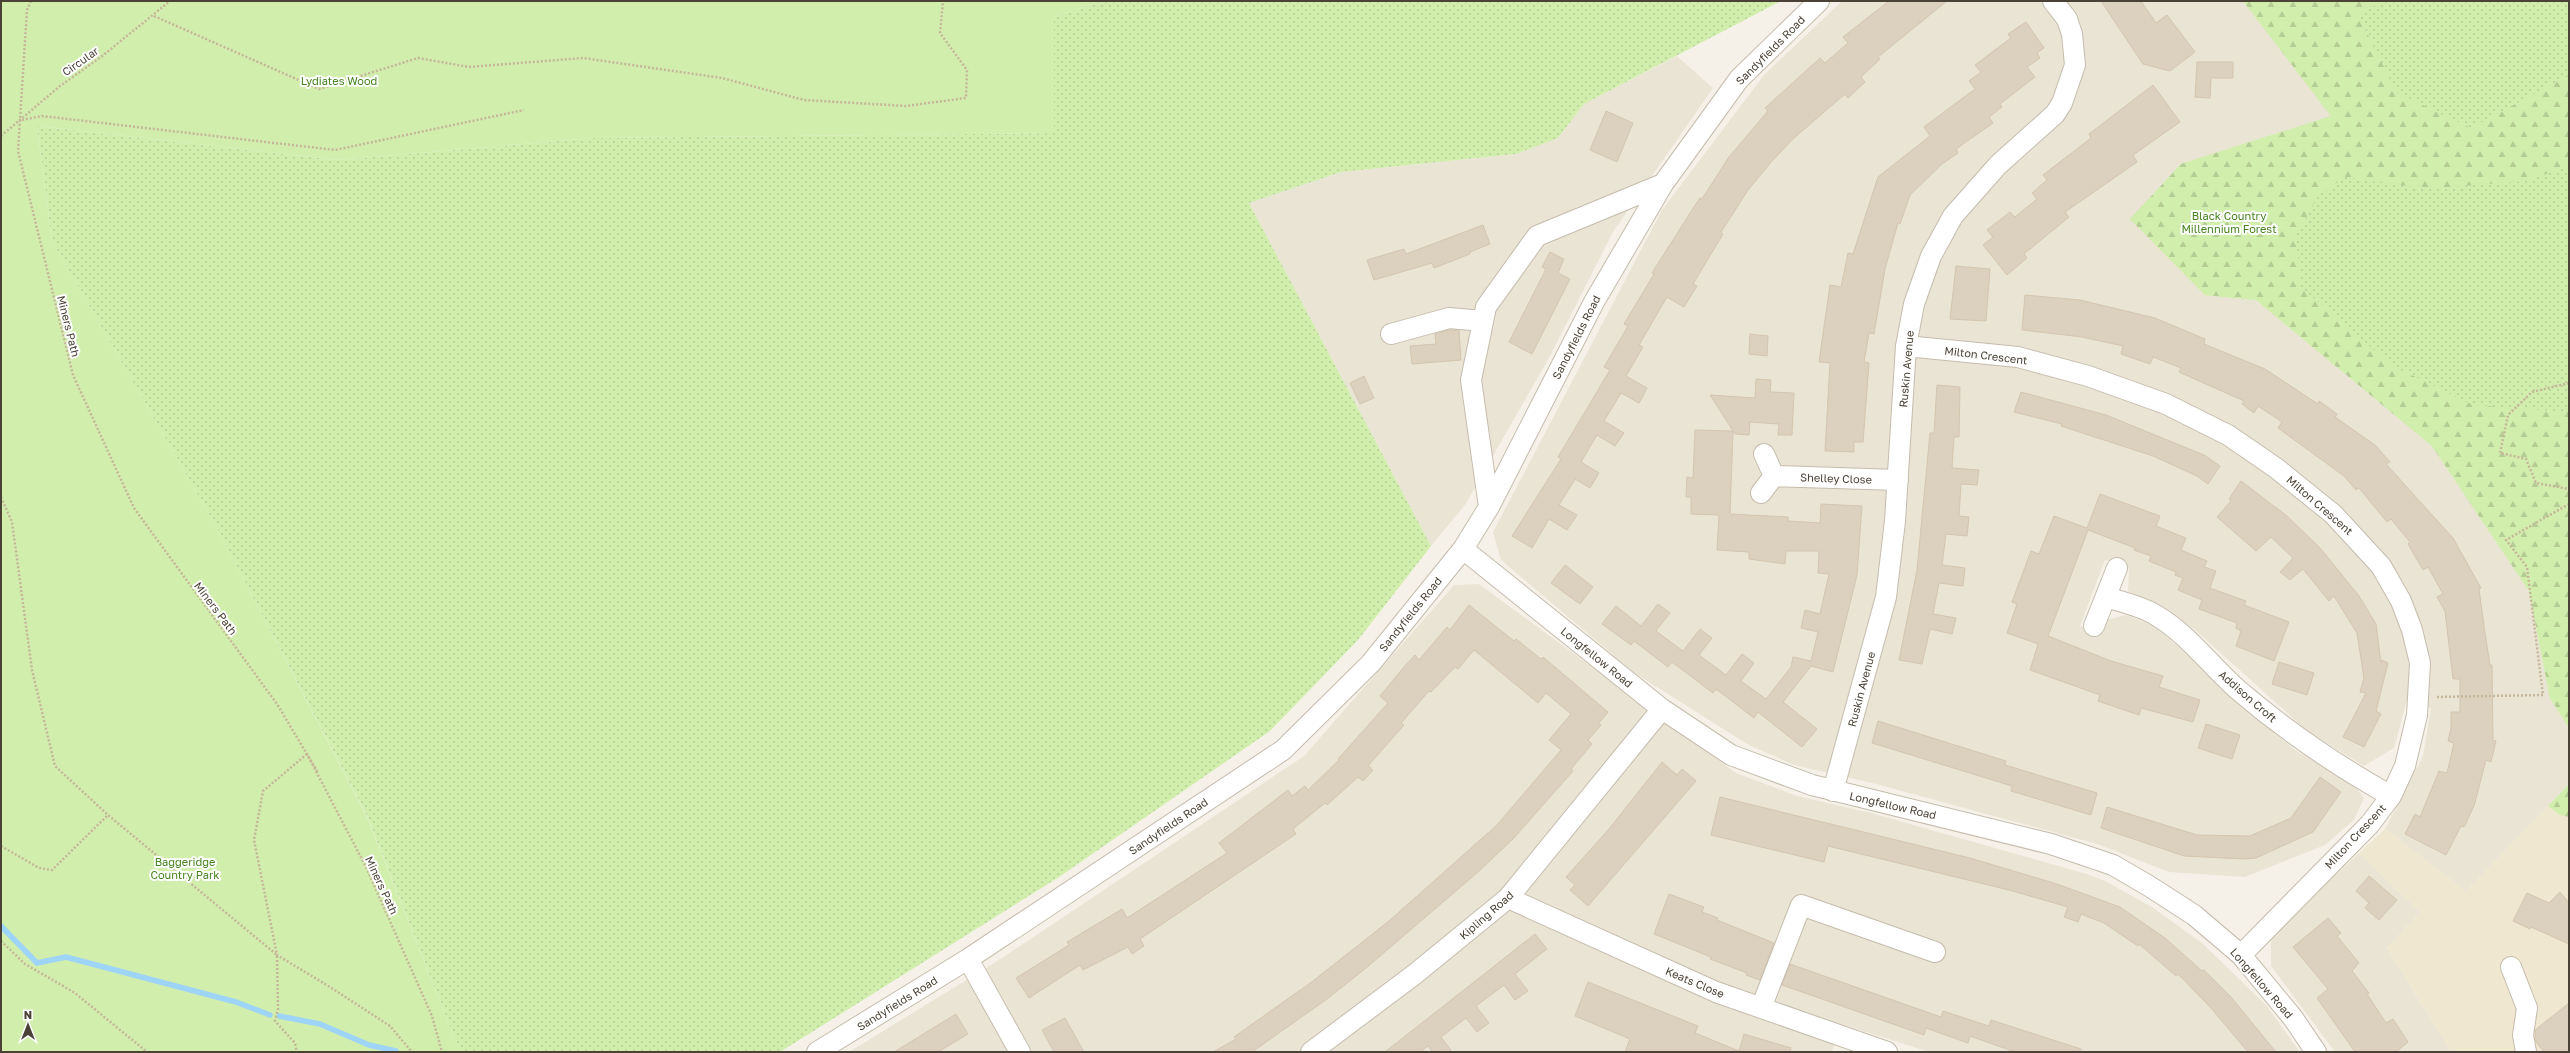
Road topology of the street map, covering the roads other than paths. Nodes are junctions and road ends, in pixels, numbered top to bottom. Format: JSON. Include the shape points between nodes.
{"nodes":[{"id":1,"x":1819,"y":1,"type":"edge"},
{"id":2,"x":2053,"y":1,"type":"edge"},
{"id":3,"x":1662,"y":184,"type":"junction"},
{"id":4,"x":1483,"y":321,"type":"junction"},
{"id":5,"x":1391,"y":334,"type":"dead end"},
{"id":6,"x":1906,"y":346,"type":"junction"},
{"id":7,"x":1764,"y":454,"type":"dead end"},
{"id":8,"x":1774,"y":476,"type":"junction"},
{"id":9,"x":1898,"y":480,"type":"junction"},
{"id":10,"x":1761,"y":493,"type":"dead end"},
{"id":11,"x":1489,"y":507,"type":"junction"},
{"id":12,"x":1463,"y":549,"type":"junction"},
{"id":13,"x":2117,"y":568,"type":"dead end"},
{"id":14,"x":2106,"y":597,"type":"junction"},
{"id":15,"x":2094,"y":626,"type":"dead end"},
{"id":16,"x":1662,"y":709,"type":"junction"},
{"id":17,"x":1833,"y":791,"type":"junction"},
{"id":18,"x":2392,"y":796,"type":"junction"},
{"id":19,"x":1508,"y":898,"type":"junction"},
{"id":20,"x":1935,"y":952,"type":"dead end"},
{"id":21,"x":2240,"y":955,"type":"junction"},
{"id":22,"x":968,"y":960,"type":"junction"},
{"id":23,"x":2511,"y":967,"type":"dead end"},
{"id":24,"x":1761,"y":1008,"type":"junction"},
{"id":25,"x":1846,"y":1046,"type":"edge"},
{"id":26,"x":817,"y":1052,"type":"edge"},
{"id":27,"x":1020,"y":1052,"type":"edge"},
{"id":28,"x":1311,"y":1052,"type":"edge"},
{"id":29,"x":1887,"y":1052,"type":"edge"},
{"id":30,"x":2316,"y":1052,"type":"edge"},
{"id":31,"x":2526,"y":1052,"type":"edge"}],
"edges":[{"from":1,"to":3,"type":"street","name":"Sandyfields Road","via":[[1738,79]]},
{"from":2,"to":6,"type":"street","name":"Ruskin Avenue","via":[[2067,19],[2073,42],[2075,65],[2062,103],[2054,114],[1998,165],[1953,216],[1931,256],[1914,304]]},
{"from":3,"to":4,"type":"street","via":[[1537,236],[1486,307]]},
{"from":3,"to":11,"type":"street","name":"Sandyfields Road","via":[[1594,302]]},
{"from":4,"to":5,"type":"street","via":[[1449,318]]},
{"from":4,"to":11,"type":"street","via":[[1471,380]]},
{"from":6,"to":9,"type":"street","name":"Ruskin Avenue"},
{"from":6,"to":18,"type":"street","name":"Milton Crescent","via":[[2018,356],[2088,376],[2166,404],[2228,435],[2333,514],[2380,566],[2402,601],[2420,663],[2414,736]]},
{"from":7,"to":8,"type":"street"},
{"from":8,"to":9,"type":"street","name":"Shelley Close"},
{"from":8,"to":10,"type":"street"},
{"from":9,"to":17,"type":"street","name":"Ruskin Avenue","via":[[1886,597]]},
{"from":11,"to":12,"type":"street","name":"Sandyfields Road"},
{"from":12,"to":16,"type":"street","name":"Longfellow Road"},
{"from":12,"to":22,"type":"street","name":"Sandyfields Road","via":[[1371,663],[1283,750]]},
{"from":13,"to":14,"type":"street"},
{"from":14,"to":15,"type":"street"},
{"from":14,"to":18,"type":"street","name":"Addison Croft","via":[[2153,614],[2172,626],[2237,689],[2301,742],[2337,766]]},
{"from":16,"to":17,"type":"street","name":"Longfellow Road","via":[[1731,755],[1778,774]]},
{"from":16,"to":19,"type":"street","name":"Kipling Road"},
{"from":17,"to":21,"type":"street","name":"Longfellow Road","via":[[2021,836],[2113,865],[2194,915]]},
{"from":18,"to":21,"type":"street","name":"Milton Crescent","via":[[2370,824]]},
{"from":19,"to":24,"type":"street","name":"Keats Close","via":[[1716,992]]},
{"from":19,"to":28,"type":"street","name":"Kipling Road","via":[[1415,974]]},
{"from":20,"to":24,"type":"street","via":[[1801,905]]},
{"from":21,"to":30,"type":"street","name":"Longfellow Road","via":[[2293,1018]]},
{"from":22,"to":26,"type":"street","name":"Sandyfields Road"},
{"from":22,"to":27,"type":"street"},
{"from":23,"to":31,"type":"street","via":[[2527,1008],[2523,1035]]},
{"from":24,"to":25,"type":"street","name":"Keats Close"},
{"from":25,"to":29,"type":"street","name":"Keats Close"}]}
